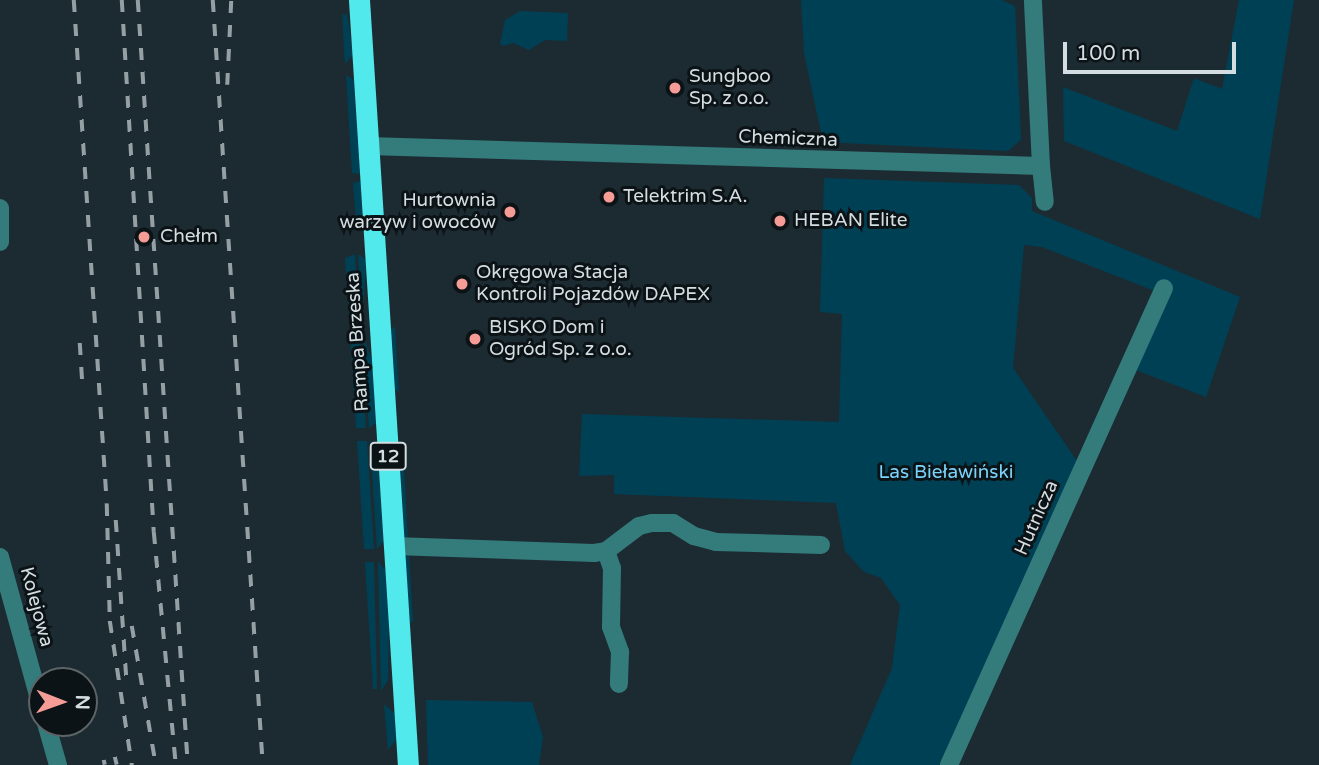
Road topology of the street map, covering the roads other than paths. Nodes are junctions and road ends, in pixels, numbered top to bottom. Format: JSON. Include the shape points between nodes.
{"nodes":[{"id":1,"x":359,"y":0,"type":"edge"},
{"id":2,"x":1033,"y":0,"type":"edge"},
{"id":3,"x":368,"y":146,"type":"junction"},
{"id":4,"x":1041,"y":166,"type":"junction"},
{"id":5,"x":1045,"y":202,"type":"dead end"},
{"id":6,"x":0,"y":208,"type":"edge"},
{"id":7,"x":0,"y":242,"type":"edge"},
{"id":8,"x":1164,"y":288,"type":"dead end"},
{"id":9,"x":821,"y":545,"type":"dead end"},
{"id":10,"x":394,"y":546,"type":"junction"},
{"id":11,"x":606,"y":551,"type":"junction"},
{"id":12,"x":0,"y":557,"type":"edge"},
{"id":13,"x":30,"y":667,"type":"edge"},
{"id":14,"x":619,"y":684,"type":"dead end"},
{"id":15,"x":50,"y":737,"type":"edge"},
{"id":16,"x":58,"y":765,"type":"edge"},
{"id":17,"x":408,"y":765,"type":"edge"},
{"id":18,"x":949,"y":765,"type":"edge"}],
"edges":[{"from":1,"to":3,"type":"highway","name":"Rampa Brzeska","number":"12"},
{"from":2,"to":4,"type":"street"},
{"from":3,"to":4,"type":"street","name":"Chemiczna"},
{"from":3,"to":10,"type":"highway","name":"Rampa Brzeska","number":"12"},
{"from":4,"to":5,"type":"street"},
{"from":6,"to":7,"type":"street"},
{"from":8,"to":18,"type":"street","name":"Hutnicza"},
{"from":9,"to":11,"type":"street","via":[[716,542],[673,523],[652,523],[639,526]]},
{"from":10,"to":11,"type":"street"},
{"from":10,"to":17,"type":"highway","name":"Rampa Brzeska","number":"12"},
{"from":11,"to":14,"type":"street","via":[[612,569],[611,627],[620,652]]},
{"from":12,"to":13,"type":"street","name":"Kolejowa"},
{"from":15,"to":16,"type":"street"}]}
